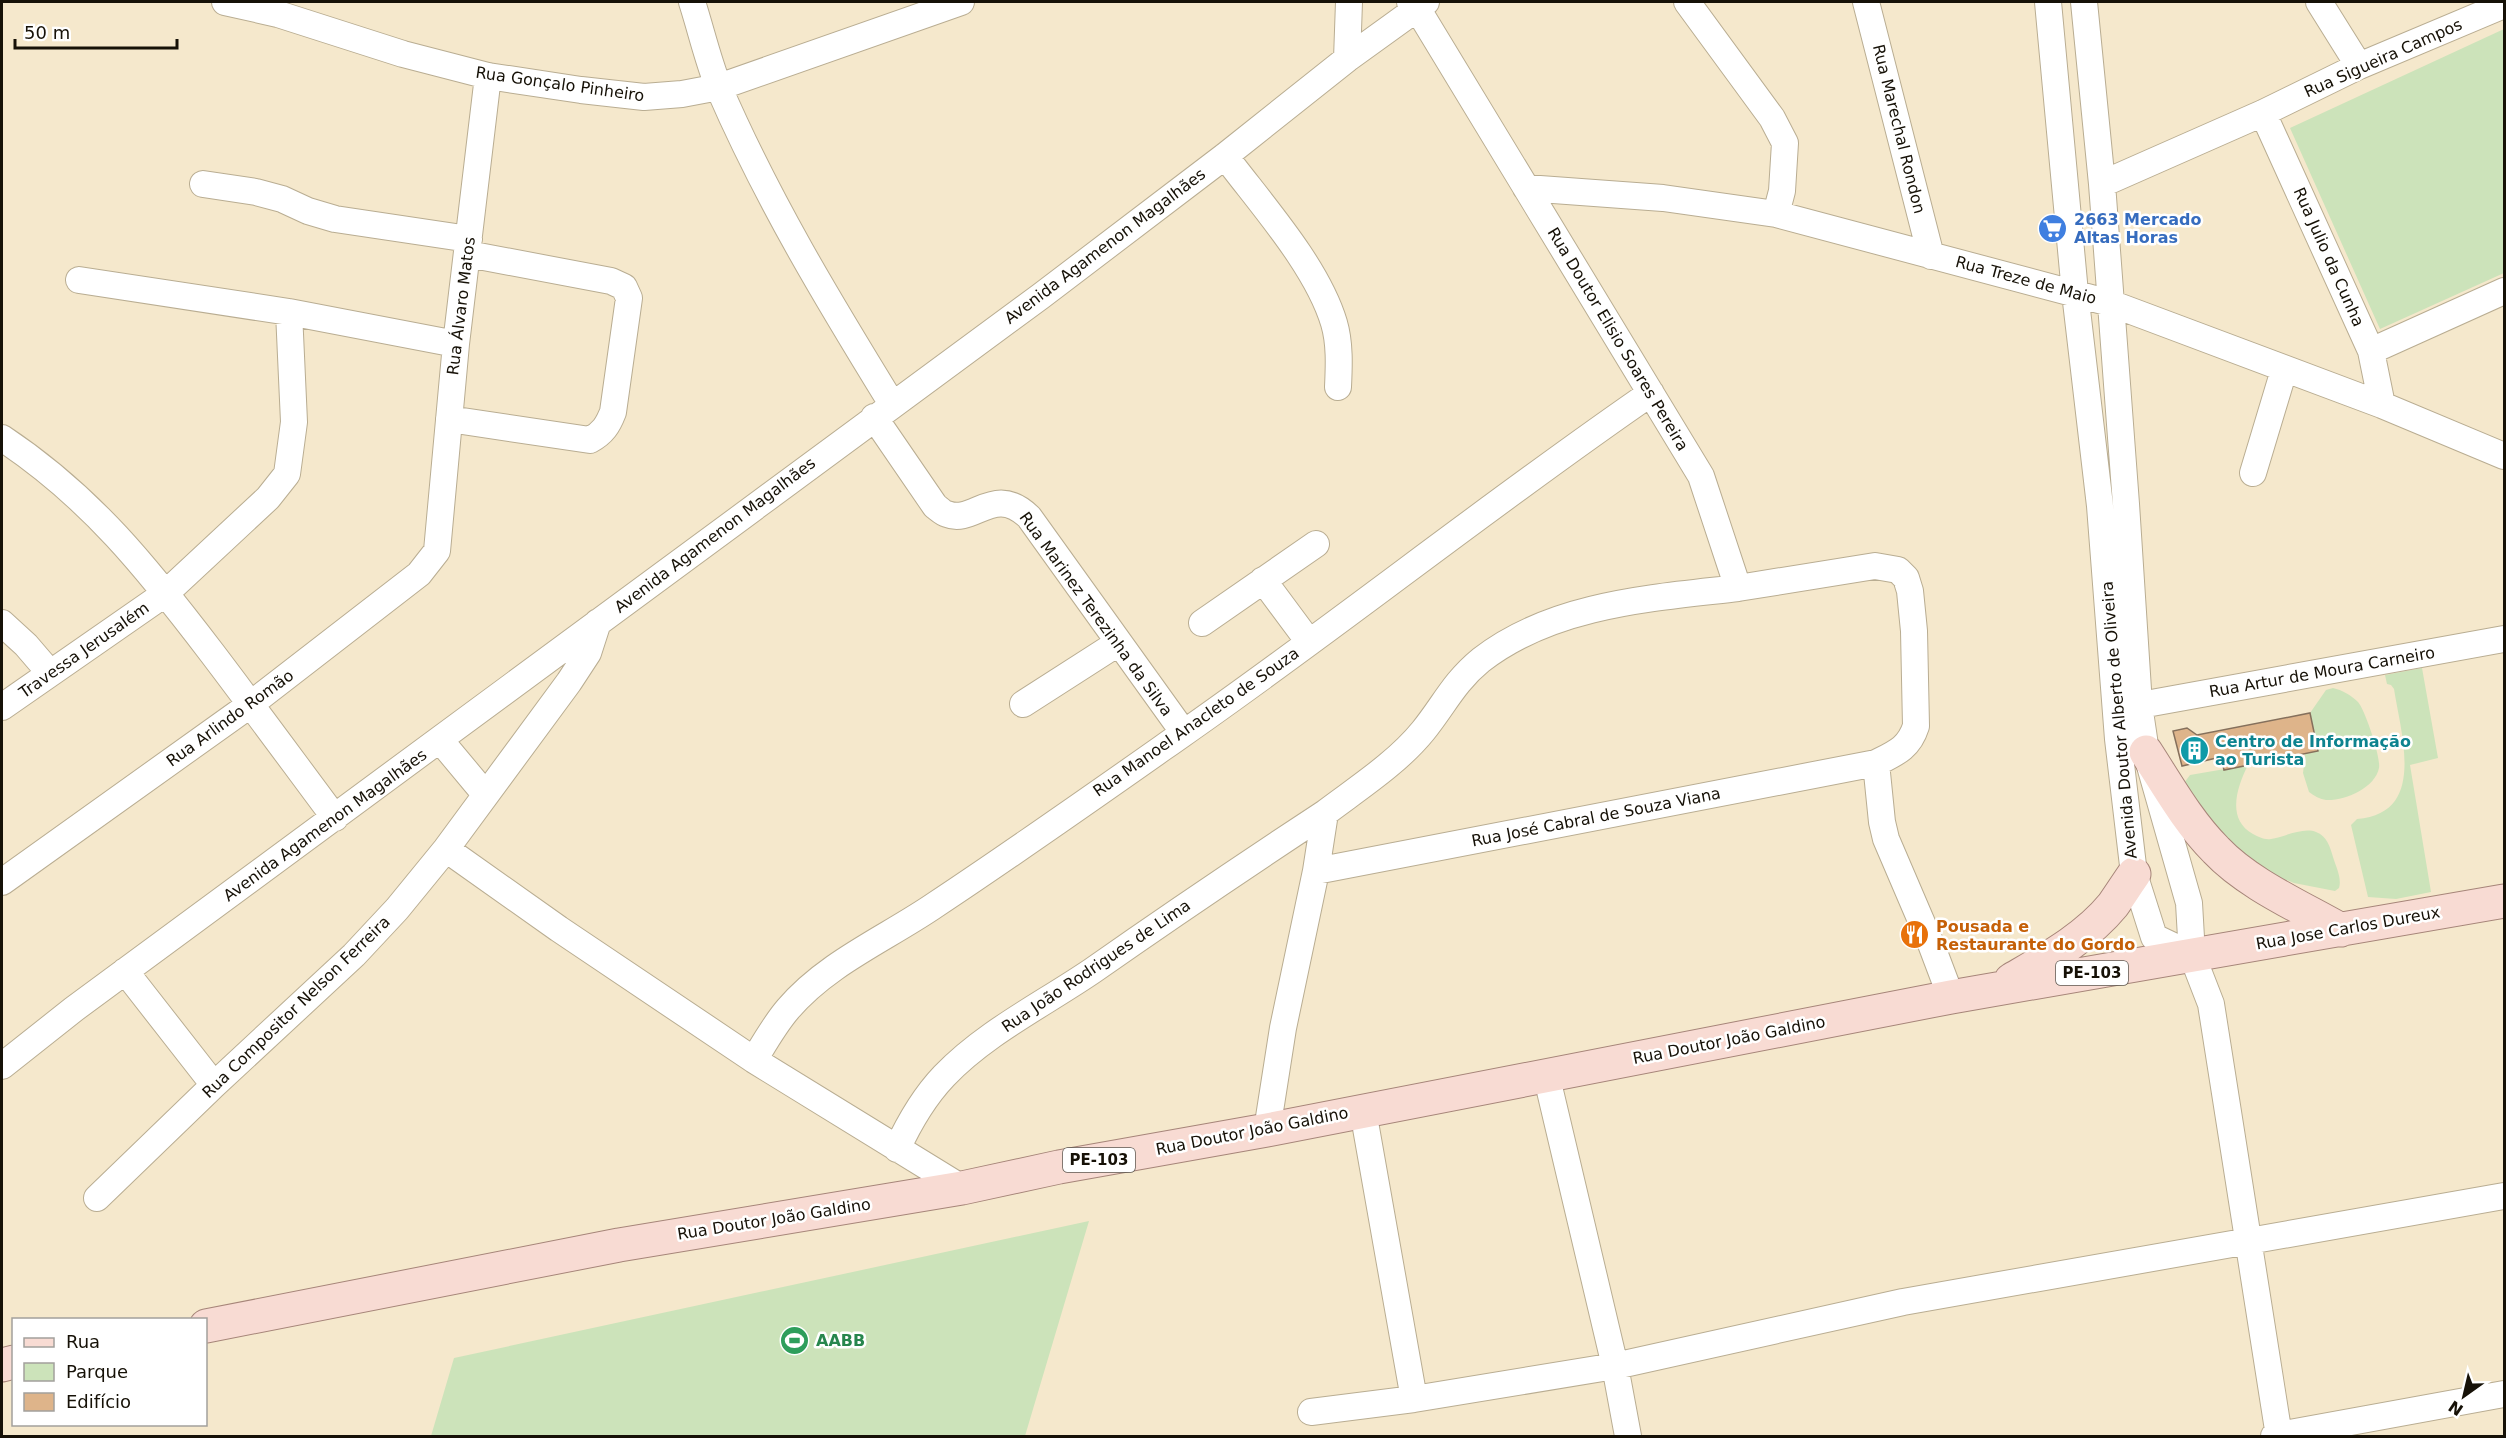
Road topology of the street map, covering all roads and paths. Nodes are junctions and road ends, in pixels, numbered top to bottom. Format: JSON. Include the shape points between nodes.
{"nodes":[{"id":1,"x":225,"y":2,"type":"edge"},
{"id":2,"x":692,"y":2,"type":"edge"},
{"id":3,"x":961,"y":2,"type":"edge"},
{"id":4,"x":1349,"y":2,"type":"edge"},
{"id":5,"x":1687,"y":2,"type":"edge"},
{"id":6,"x":1866,"y":2,"type":"edge"},
{"id":7,"x":2048,"y":2,"type":"edge"},
{"id":8,"x":2084,"y":2,"type":"edge"},
{"id":9,"x":2319,"y":2,"type":"edge"},
{"id":10,"x":1417,"y":4,"type":"edge"},
{"id":11,"x":2505,"y":5,"type":"edge"},
{"id":12,"x":1347,"y":59,"type":"junction"},
{"id":13,"x":2359,"y":66,"type":"junction"},
{"id":14,"x":488,"y":76,"type":"junction"},
{"id":15,"x":719,"y":87,"type":"junction"},
{"id":16,"x":2264,"y":113,"type":"junction"},
{"id":17,"x":1225,"y":156,"type":"junction"},
{"id":18,"x":203,"y":184,"type":"dead end"},
{"id":19,"x":2102,"y":184,"type":"junction"},
{"id":20,"x":1526,"y":188,"type":"junction"},
{"id":21,"x":1776,"y":214,"type":"junction"},
{"id":22,"x":469,"y":247,"type":"junction"},
{"id":23,"x":1931,"y":256,"type":"junction"},
{"id":24,"x":79,"y":280,"type":"dead end"},
{"id":25,"x":2505,"y":291,"type":"edge"},
{"id":26,"x":2075,"y":293,"type":"junction"},
{"id":27,"x":2110,"y":303,"type":"junction"},
{"id":28,"x":289,"y":312,"type":"junction"},
{"id":29,"x":456,"y":344,"type":"junction"},
{"id":30,"x":2371,"y":351,"type":"junction"},
{"id":31,"x":2284,"y":370,"type":"junction"},
{"id":32,"x":1338,"y":387,"type":"dead end"},
{"id":33,"x":1651,"y":393,"type":"junction"},
{"id":34,"x":2382,"y":405,"type":"junction"},
{"id":35,"x":883,"y":410,"type":"junction"},
{"id":36,"x":449,"y":419,"type":"junction"},
{"id":37,"x":2,"y":438,"type":"edge"},
{"id":38,"x":2505,"y":456,"type":"edge"},
{"id":39,"x":2253,"y":473,"type":"dead end"},
{"id":40,"x":2126,"y":504,"type":"junction"},
{"id":41,"x":2100,"y":506,"type":"junction"},
{"id":42,"x":440,"y":536,"type":"joint"},
{"id":43,"x":1316,"y":544,"type":"dead end"},
{"id":44,"x":1263,"y":580,"type":"junction"},
{"id":45,"x":1738,"y":588,"type":"junction"},
{"id":46,"x":166,"y":593,"type":"junction"},
{"id":47,"x":598,"y":622,"type":"junction"},
{"id":48,"x":2,"y":623,"type":"edge"},
{"id":49,"x":1202,"y":623,"type":"dead end"},
{"id":50,"x":2505,"y":639,"type":"edge"},
{"id":51,"x":1309,"y":642,"type":"junction"},
{"id":52,"x":1118,"y":644,"type":"junction"},
{"id":53,"x":50,"y":673,"type":"junction"},
{"id":54,"x":251,"y":704,"type":"junction"},
{"id":55,"x":1023,"y":704,"type":"dead end"},
{"id":56,"x":2,"y":707,"type":"edge"},
{"id":57,"x":2127,"y":708,"type":"junction"},
{"id":58,"x":1184,"y":733,"type":"junction"},
{"id":59,"x":440,"y":740,"type":"junction"},
{"id":60,"x":2146,"y":752,"type":"junction"},
{"id":61,"x":1876,"y":763,"type":"junction"},
{"id":62,"x":485,"y":794,"type":"junction"},
{"id":63,"x":1325,"y":813,"type":"junction"},
{"id":64,"x":335,"y":818,"type":"junction"},
{"id":65,"x":446,"y":849,"type":"junction"},
{"id":66,"x":1316,"y":871,"type":"junction"},
{"id":67,"x":2134,"y":874,"type":"junction"},
{"id":68,"x":2,"y":882,"type":"edge"},
{"id":69,"x":2505,"y":901,"type":"edge"},
{"id":70,"x":2342,"y":930,"type":"junction"},
{"id":71,"x":2192,"y":955,"type":"junction"},
{"id":72,"x":125,"y":971,"type":"junction"},
{"id":73,"x":1991,"y":992,"type":"junction"},
{"id":74,"x":1951,"y":997,"type":"junction"},
{"id":75,"x":754,"y":1060,"type":"junction"},
{"id":76,"x":2,"y":1066,"type":"edge"},
{"id":77,"x":1546,"y":1074,"type":"junction"},
{"id":78,"x":214,"y":1085,"type":"junction"},
{"id":79,"x":1363,"y":1111,"type":"junction"},
{"id":80,"x":1267,"y":1130,"type":"junction"},
{"id":81,"x":897,"y":1149,"type":"junction"},
{"id":82,"x":962,"y":1188,"type":"junction"},
{"id":83,"x":2505,"y":1196,"type":"edge"},
{"id":84,"x":97,"y":1198,"type":"dead end"},
{"id":85,"x":2247,"y":1241,"type":"junction"},
{"id":86,"x":207,"y":1326,"type":"edge"},
{"id":87,"x":1615,"y":1366,"type":"junction"},
{"id":88,"x":2505,"y":1394,"type":"edge"},
{"id":89,"x":1414,"y":1399,"type":"junction"},
{"id":90,"x":1311,"y":1412,"type":"dead end"},
{"id":91,"x":2277,"y":1436,"type":"edge"},
{"id":92,"x":1628,"y":1437,"type":"edge"}],
"edges":[{"from":1,"to":14,"type":"street","name":"Rua Gonçalo Pinheiro"},
{"from":2,"to":15,"type":"street"},
{"from":3,"to":15,"type":"street","name":"Rua Gonçalo Pinheiro"},
{"from":4,"to":12,"type":"street"},
{"from":5,"to":21,"type":"street","via":[[1772,118],[1785,143],[1782,191]]},
{"from":6,"to":23,"type":"street","name":"Rua Marechal Rondon"},
{"from":7,"to":26,"type":"street","name":"Avenida Doutor Alberto de Oliveira"},
{"from":8,"to":19,"type":"street","name":"Avenida Doutor Alberto de Oliveira"},
{"from":9,"to":13,"type":"street"},
{"from":10,"to":12,"type":"street","name":"Avenida Agamenon Magalhães"},
{"from":10,"to":20,"type":"street","name":"Rua Doutor Elisio Soares Pereira"},
{"from":11,"to":13,"type":"street","name":"Rua Sigueira Campos"},
{"from":12,"to":17,"type":"street","name":"Avenida Agamenon Magalhães"},
{"from":13,"to":16,"type":"street","name":"Rua Sigueira Campos"},
{"from":14,"to":15,"type":"street","name":"Rua Gonçalo Pinheiro","via":[[644,97]]},
{"from":14,"to":22,"type":"street","name":"Rua Álvaro Matos"},
{"from":15,"to":35,"type":"street","via":[[770,197]]},
{"from":16,"to":19,"type":"street","name":"Rua Sigueira Campos"},
{"from":16,"to":30,"type":"street","name":"Rua Julio da Cunha"},
{"from":17,"to":32,"type":"street","via":[[1323,294],[1335,324]]},
{"from":17,"to":35,"type":"street","name":"Avenida Agamenon Magalhães"},
{"from":18,"to":22,"type":"street","via":[[274,196],[335,219]]},
{"from":19,"to":27,"type":"street","name":"Avenida Doutor Alberto de Oliveira"},
{"from":20,"to":21,"type":"street","name":"Rua Treze de Maio","via":[[1663,198]]},
{"from":20,"to":33,"type":"street","name":"Rua Doutor Elisio Soares Pereira"},
{"from":21,"to":23,"type":"street","name":"Rua Treze de Maio"},
{"from":22,"to":29,"type":"street","name":"Rua Álvaro Matos"},
{"from":22,"to":36,"type":"street","via":[[611,281],[624,287],[628,298],[612,412],[600,435],[590,440]]},
{"from":23,"to":26,"type":"street","name":"Rua Treze de Maio"},
{"from":24,"to":28,"type":"street"},
{"from":25,"to":30,"type":"street"},
{"from":26,"to":27,"type":"street","name":"Rua Treze de Maio"},
{"from":26,"to":41,"type":"street","name":"Avenida Doutor Alberto de Oliveira"},
{"from":27,"to":31,"type":"street","name":"Rua Treze de Maio"},
{"from":27,"to":40,"type":"street","name":"Avenida Doutor Alberto de Oliveira"},
{"from":28,"to":29,"type":"street"},
{"from":28,"to":46,"type":"street","name":"Travessa Jerusalém","via":[[294,422],[287,474],[268,498]]},
{"from":29,"to":36,"type":"street","name":"Rua Álvaro Matos"},
{"from":30,"to":34,"type":"street","name":"Rua Julio da Cunha"},
{"from":31,"to":34,"type":"street","name":"Rua Treze de Maio"},
{"from":31,"to":39,"type":"street"},
{"from":33,"to":45,"type":"street","name":"Rua Doutor Elisio Soares Pereira","via":[[1701,476]]},
{"from":33,"to":51,"type":"street","name":"Rua Manoel Anacleto de Souza","via":[[1529,478]]},
{"from":34,"to":38,"type":"street","name":"Rua Treze de Maio"},
{"from":35,"to":47,"type":"street","name":"Avenida Agamenon Magalhães"},
{"from":35,"to":52,"type":"street","name":"Rua Marinez Terezinha da Silva","via":[[935,506],[948,515],[958,516],[999,503],[1019,508]]},
{"from":36,"to":42,"type":"street","name":"Rua Álvaro Matos"},
{"from":37,"to":46,"type":"street","via":[[80,498]]},
{"from":40,"to":41,"type":"street"},
{"from":40,"to":57,"type":"street","name":"Avenida Doutor Alberto de Oliveira"},
{"from":41,"to":57,"type":"street","name":"Avenida Doutor Alberto de Oliveira"},
{"from":42,"to":54,"type":"street","name":"Rua Arlindo Romão","via":[[436,551],[419,574]]},
{"from":43,"to":44,"type":"street"},
{"from":44,"to":49,"type":"street"},
{"from":44,"to":51,"type":"street"},
{"from":45,"to":61,"type":"street","name":"Rua José Cabral de Souza Viana","via":[[1875,566],[1898,570],[1906,578],[1914,631],[1916,726],[1912,739]]},
{"from":45,"to":63,"type":"street","name":"Rua João Rodrigues de Lima","via":[[1646,598],[1568,616],[1509,642],[1465,675],[1414,741]]},
{"from":46,"to":53,"type":"street","name":"Travessa Jerusalém"},
{"from":46,"to":54,"type":"street"},
{"from":47,"to":59,"type":"street","name":"Avenida Agamenon Magalhães"},
{"from":47,"to":62,"type":"street","name":"Rua Compositor Nelson Ferreira","via":[[588,653],[569,682]]},
{"from":48,"to":53,"type":"street"},
{"from":50,"to":57,"type":"street","name":"Rua Artur de Moura Carneiro"},
{"from":51,"to":58,"type":"street","name":"Rua Manoel Anacleto de Souza"},
{"from":52,"to":55,"type":"street"},
{"from":52,"to":58,"type":"street","name":"Rua Marinez Terezinha da Silva"},
{"from":53,"to":56,"type":"street","name":"Travessa Jerusalém"},
{"from":54,"to":64,"type":"street"},
{"from":54,"to":68,"type":"street","name":"Rua Arlindo Romão"},
{"from":57,"to":60,"type":"street","name":"Avenida Doutor Alberto de Oliveira"},
{"from":57,"to":67,"type":"street","name":"Avenida Doutor Alberto de Oliveira"},
{"from":58,"to":75,"type":"street","name":"Rua Manoel Anacleto de Souza","via":[[815,984],[789,1007]]},
{"from":59,"to":62,"type":"street"},
{"from":59,"to":64,"type":"street","name":"Avenida Agamenon Magalhães"},
{"from":60,"to":70,"type":"main road","via":[[2191,821],[2216,851],[2236,868]]},
{"from":60,"to":71,"type":"street","name":"Avenida Doutor Alberto de Oliveira","via":[[2189,903]]},
{"from":61,"to":66,"type":"street","name":"Rua José Cabral de Souza Viana"},
{"from":61,"to":74,"type":"street","via":[[1886,839]]},
{"from":62,"to":65,"type":"street","name":"Rua Compositor Nelson Ferreira"},
{"from":63,"to":66,"type":"street"},
{"from":63,"to":81,"type":"street","name":"Rua João Rodrigues de Lima","via":[[963,1058],[926,1098]]},
{"from":64,"to":72,"type":"street","name":"Avenida Agamenon Magalhães"},
{"from":65,"to":75,"type":"street"},
{"from":65,"to":78,"type":"street","name":"Rua Compositor Nelson Ferreira","via":[[354,955]]},
{"from":66,"to":80,"type":"street","via":[[1283,1028]]},
{"from":67,"to":71,"type":"street","name":"Avenida Doutor Alberto de Oliveira","via":[[2154,937]]},
{"from":67,"to":73,"type":"main road","via":[[2112,906],[2086,932]]},
{"from":69,"to":70,"type":"main road","name":"Rua Jose Carlos Dureux"},
{"from":70,"to":71,"type":"main road","name":"Rua Jose Carlos Dureux"},
{"from":71,"to":73,"type":"main road","name":"Rua Doutor João Galdino","number":"PE-103"},
{"from":71,"to":85,"type":"street","via":[[2211,1004]]},
{"from":72,"to":76,"type":"street","name":"Avenida Agamenon Magalhães"},
{"from":72,"to":78,"type":"street"},
{"from":73,"to":74,"type":"main road","name":"Rua Doutor João Galdino","number":"PE-103"},
{"from":74,"to":77,"type":"main road","name":"Rua Doutor João Galdino","number":"PE-103"},
{"from":75,"to":81,"type":"street"},
{"from":77,"to":79,"type":"main road","name":"Rua Doutor João Galdino","number":"PE-103"},
{"from":77,"to":87,"type":"street"},
{"from":78,"to":84,"type":"street","name":"Rua Compositor Nelson Ferreira"},
{"from":79,"to":80,"type":"main road","name":"Rua Doutor João Galdino","number":"PE-103"},
{"from":79,"to":89,"type":"street"},
{"from":80,"to":82,"type":"main road","name":"Rua Doutor João Galdino","number":"PE-103"},
{"from":81,"to":82,"type":"street"},
{"from":82,"to":86,"type":"main road","name":"Rua Doutor João Galdino","number":"PE-103","via":[[619,1245]]},
{"from":83,"to":85,"type":"street"},
{"from":85,"to":87,"type":"street","via":[[1903,1302]]},
{"from":85,"to":91,"type":"street"},
{"from":87,"to":89,"type":"street"},
{"from":87,"to":92,"type":"street"},
{"from":88,"to":91,"type":"street"},
{"from":89,"to":90,"type":"street"}]}
